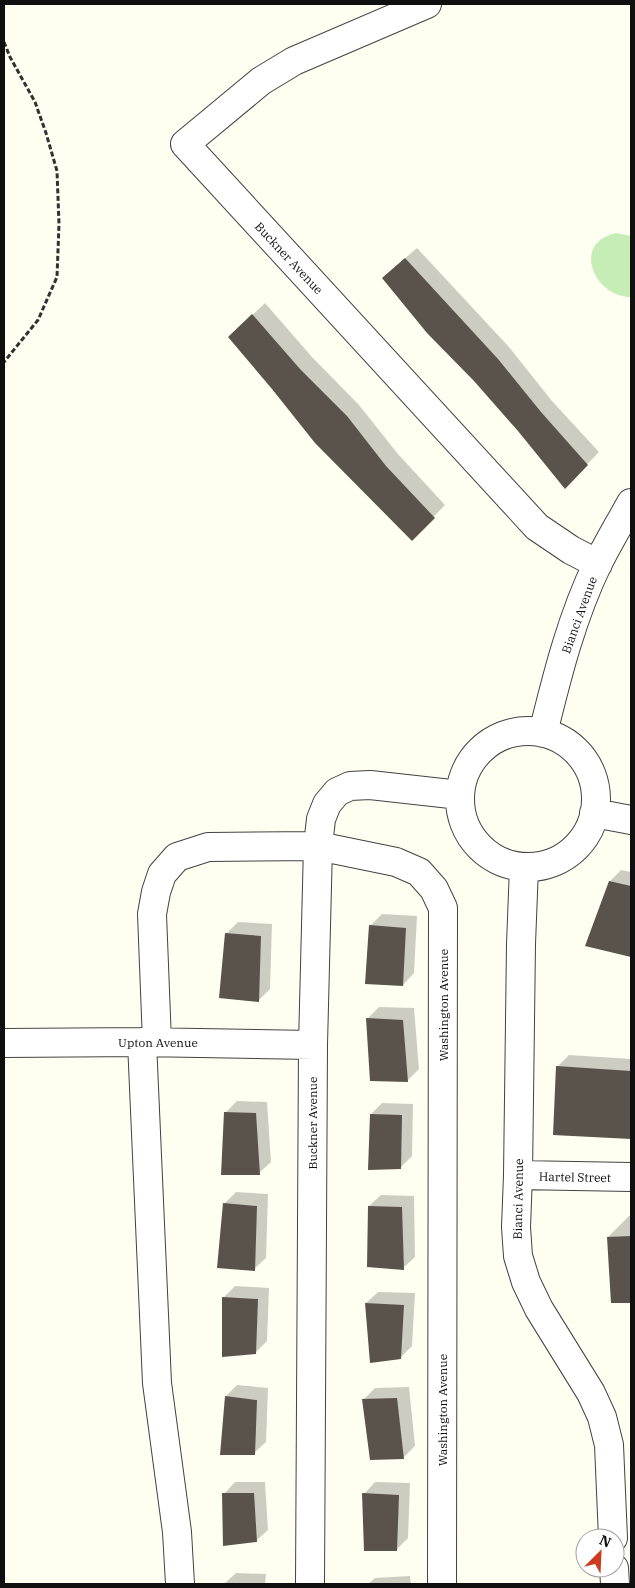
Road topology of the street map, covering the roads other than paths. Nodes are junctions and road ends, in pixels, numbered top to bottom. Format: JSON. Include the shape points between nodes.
{"nodes":[{"id":1,"x":427,"y":4,"type":"edge"},
{"id":2,"x":631,"y":503,"type":"edge"},
{"id":3,"x":598,"y":564,"type":"junction"},
{"id":4,"x":543,"y":733,"type":"junction"},
{"id":5,"x":460,"y":795,"type":"junction"},
{"id":6,"x":594,"y":813,"type":"junction"},
{"id":7,"x":631,"y":820,"type":"edge"},
{"id":8,"x":318,"y":846,"type":"junction"},
{"id":9,"x":524,"y":867,"type":"junction"},
{"id":10,"x":150,"y":1042,"type":"junction"},
{"id":11,"x":4,"y":1044,"type":"edge"},
{"id":12,"x":313,"y":1045,"type":"junction"},
{"id":13,"x":518,"y":1175,"type":"junction"},
{"id":14,"x":631,"y":1178,"type":"edge"},
{"id":15,"x":621,"y":1484,"type":"edge"},
{"id":16,"x":614,"y":1528,"type":"edge"},
{"id":17,"x":180,"y":1584,"type":"edge"},
{"id":18,"x":310,"y":1584,"type":"edge"},
{"id":19,"x":442,"y":1584,"type":"edge"}],
"edges":[{"from":1,"to":3,"type":"street","name":"Buckner Avenue","via":[[294,61],[261,80],[185,144],[537,527]]},
{"from":2,"to":3,"type":"street","name":"Bianci Avenue"},
{"from":3,"to":4,"type":"street","name":"Bianci Avenue","via":[[564,655]]},
{"from":4,"to":5,"type":"street","via":[[532,730],[505,734],[482,748],[466,769]]},
{"from":4,"to":6,"type":"street","via":[[558,737],[580,753],[593,776],[597,803]]},
{"from":5,"to":8,"type":"street","name":"Buckner Avenue","via":[[370,785],[350,786],[337,792],[326,804]]},
{"from":5,"to":9,"type":"street","via":[[464,821],[477,845],[498,861]]},
{"from":6,"to":7,"type":"street"},
{"from":6,"to":9,"type":"street","via":[[590,829],[574,850],[551,864]]},
{"from":8,"to":10,"type":"street","name":"Washington Avenue","via":[[208,847],[177,857],[162,874],[152,914]]},
{"from":8,"to":12,"type":"street","name":"Buckner Avenue"},
{"from":8,"to":19,"type":"street","name":"Washington Avenue","via":[[396,862],[418,872],[434,889],[443,908]]},
{"from":9,"to":13,"type":"street","name":"Bianci Avenue"},
{"from":10,"to":11,"type":"street","name":"Upton Avenue"},
{"from":10,"to":12,"type":"street","name":"Upton Avenue"},
{"from":10,"to":17,"type":"street","name":"Washington Avenue","via":[[158,1383],[177,1532]]},
{"from":12,"to":18,"type":"street","name":"Buckner Avenue"},
{"from":13,"to":14,"type":"street","name":"Hartel Street"},
{"from":13,"to":15,"type":"street","name":"Bianci Avenue","via":[[518,1256],[526,1282],[591,1393],[602,1417]]},
{"from":15,"to":16,"type":"street","name":"Bianci Avenue"}]}
